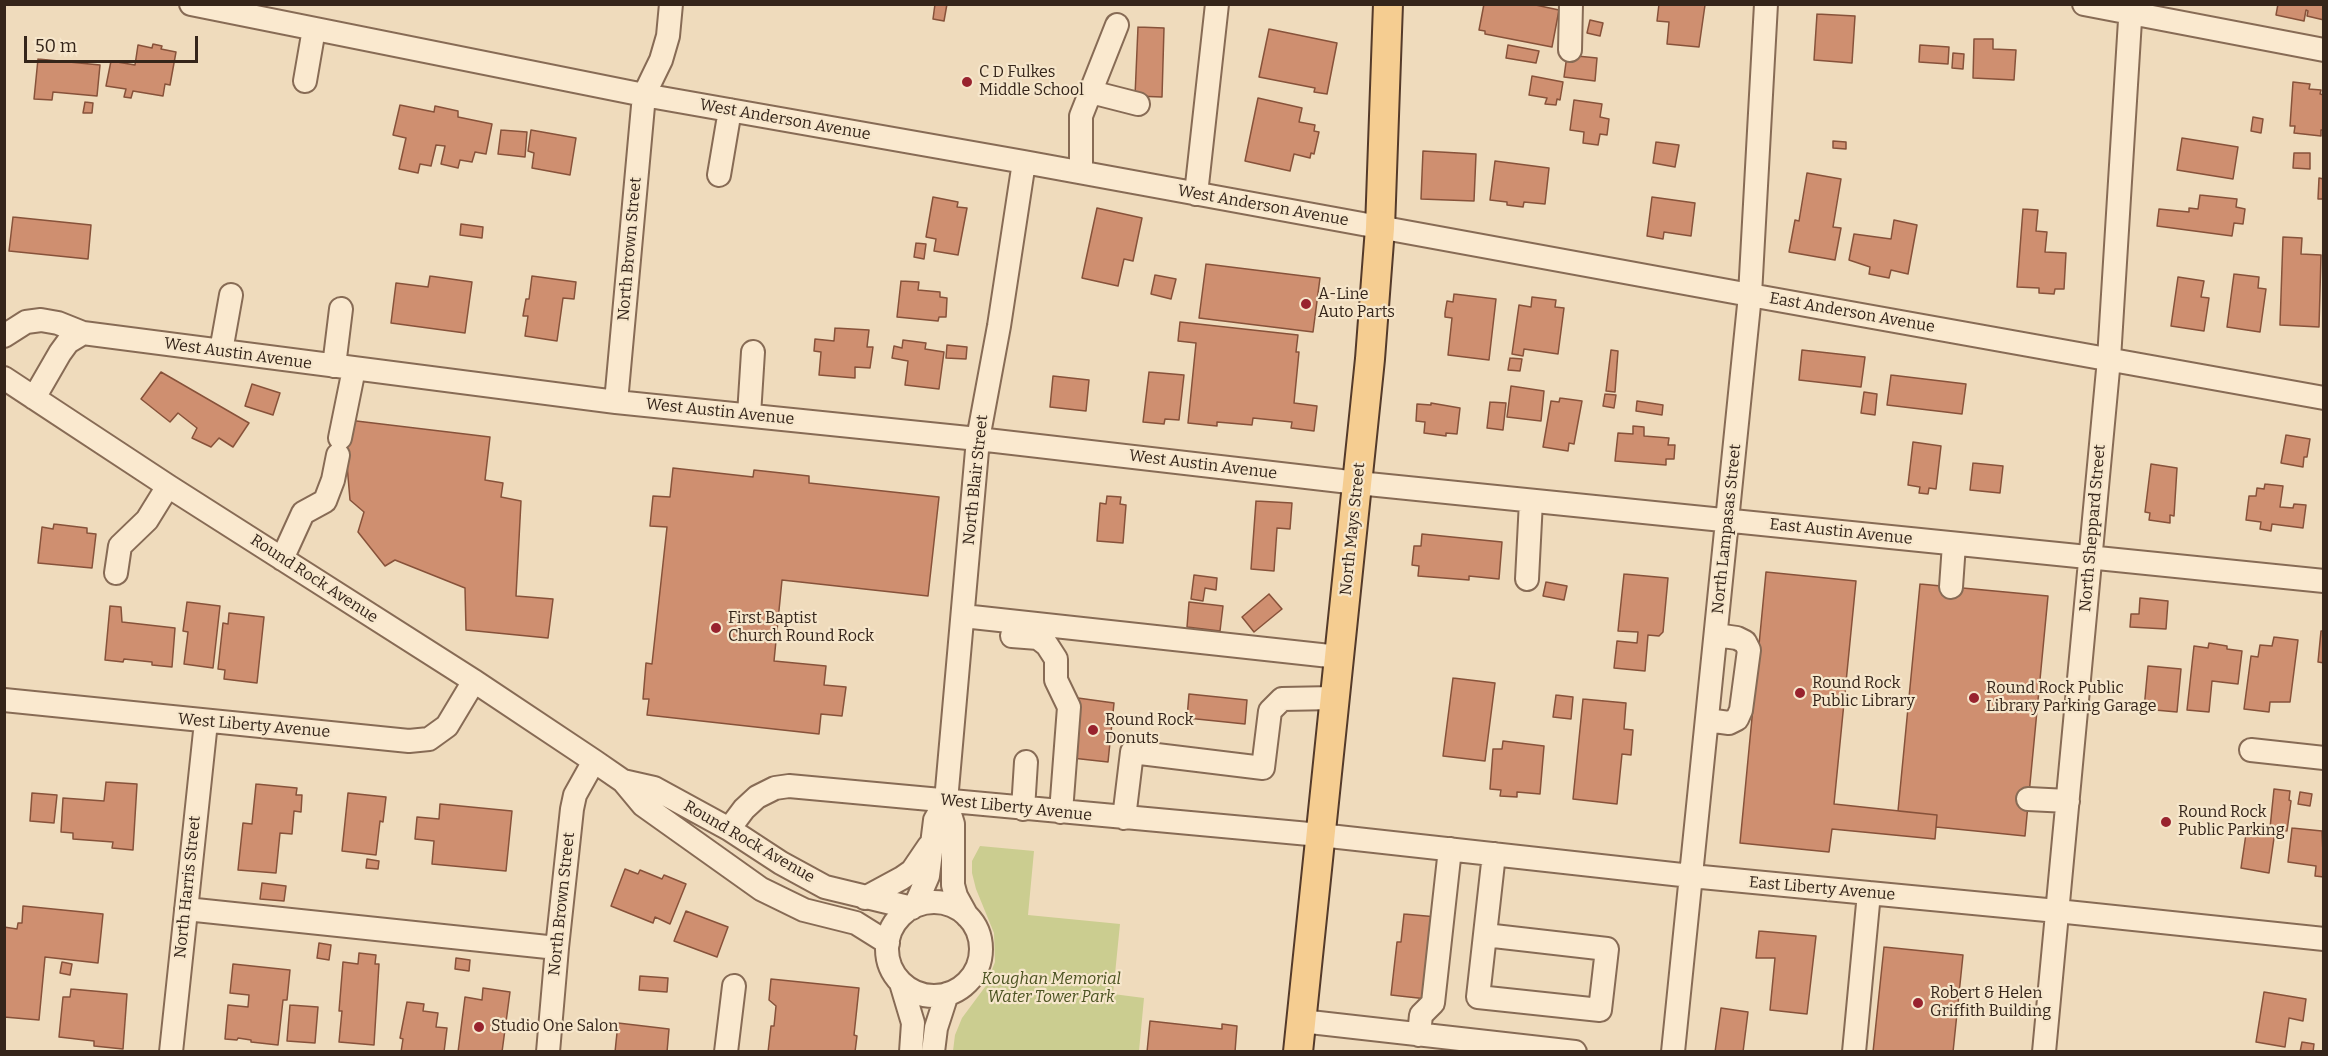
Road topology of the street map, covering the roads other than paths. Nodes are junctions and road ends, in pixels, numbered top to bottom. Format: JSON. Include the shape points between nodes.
{"nodes":[{"id":1,"x":191,"y":4,"type":"edge"},
{"id":2,"x":671,"y":4,"type":"edge"},
{"id":3,"x":1217,"y":4,"type":"edge"},
{"id":4,"x":1388,"y":4,"type":"edge"},
{"id":5,"x":1571,"y":4,"type":"edge"},
{"id":6,"x":1766,"y":4,"type":"edge"},
{"id":7,"x":2084,"y":4,"type":"edge"},
{"id":8,"x":2130,"y":8,"type":"edge"},
{"id":9,"x":1117,"y":25,"type":"dead end"},
{"id":10,"x":314,"y":29,"type":"junction"},
{"id":11,"x":1570,"y":50,"type":"dead end"},
{"id":12,"x":2324,"y":50,"type":"edge"},
{"id":13,"x":305,"y":81,"type":"dead end"},
{"id":14,"x":1091,"y":92,"type":"junction"},
{"id":15,"x":644,"y":95,"type":"junction"},
{"id":16,"x":1138,"y":104,"type":"dead end"},
{"id":17,"x":730,"y":110,"type":"junction"},
{"id":18,"x":1024,"y":162,"type":"junction"},
{"id":19,"x":1081,"y":172,"type":"junction"},
{"id":20,"x":719,"y":175,"type":"dead end"},
{"id":21,"x":1196,"y":194,"type":"junction"},
{"id":22,"x":1380,"y":228,"type":"junction"},
{"id":23,"x":231,"y":295,"type":"dead end"},
{"id":24,"x":1750,"y":295,"type":"junction"},
{"id":25,"x":341,"y":309,"type":"dead end"},
{"id":26,"x":83,"y":333,"type":"junction"},
{"id":27,"x":4,"y":336,"type":"edge"},
{"id":28,"x":221,"y":351,"type":"junction"},
{"id":29,"x":753,"y":351,"type":"dead end"},
{"id":30,"x":2109,"y":359,"type":"junction"},
{"id":31,"x":344,"y":368,"type":"junction"},
{"id":32,"x":4,"y":378,"type":"edge"},
{"id":33,"x":34,"y":398,"type":"junction"},
{"id":34,"x":2324,"y":398,"type":"edge"},
{"id":35,"x":616,"y":402,"type":"junction"},
{"id":36,"x":749,"y":415,"type":"junction"},
{"id":37,"x":978,"y":439,"type":"junction"},
{"id":38,"x":1358,"y":483,"type":"junction"},
{"id":39,"x":168,"y":486,"type":"junction"},
{"id":40,"x":1532,"y":501,"type":"junction"},
{"id":41,"x":1728,"y":520,"type":"junction"},
{"id":42,"x":1954,"y":544,"type":"junction"},
{"id":43,"x":2091,"y":558,"type":"junction"},
{"id":44,"x":282,"y":559,"type":"junction"},
{"id":45,"x":116,"y":573,"type":"dead end"},
{"id":46,"x":1527,"y":579,"type":"dead end"},
{"id":47,"x":2324,"y":581,"type":"edge"},
{"id":48,"x":1951,"y":587,"type":"dead end"},
{"id":49,"x":963,"y":623,"type":"junction"},
{"id":50,"x":1716,"y":635,"type":"junction"},
{"id":51,"x":1339,"y":657,"type":"junction"},
{"id":52,"x":474,"y":681,"type":"junction"},
{"id":53,"x":1334,"y":698,"type":"junction"},
{"id":54,"x":4,"y":700,"type":"edge"},
{"id":55,"x":1707,"y":720,"type":"junction"},
{"id":56,"x":206,"y":722,"type":"junction"},
{"id":57,"x":2251,"y":750,"type":"dead end"},
{"id":58,"x":2324,"y":758,"type":"edge"},
{"id":59,"x":594,"y":761,"type":"junction"},
{"id":60,"x":1026,"y":762,"type":"dead end"},
{"id":61,"x":622,"y":781,"type":"junction"},
{"id":62,"x":2028,"y":799,"type":"dead end"},
{"id":63,"x":946,"y":801,"type":"junction"},
{"id":64,"x":2068,"y":801,"type":"junction"},
{"id":65,"x":1023,"y":809,"type":"junction"},
{"id":66,"x":1061,"y":812,"type":"junction"},
{"id":67,"x":1124,"y":818,"type":"junction"},
{"id":68,"x":729,"y":829,"type":"junction"},
{"id":69,"x":1320,"y":835,"type":"junction"},
{"id":70,"x":932,"y":842,"type":"junction"},
{"id":71,"x":1450,"y":849,"type":"junction"},
{"id":72,"x":1494,"y":854,"type":"junction"},
{"id":73,"x":1691,"y":876,"type":"junction"},
{"id":74,"x":1869,"y":893,"type":"junction"},
{"id":75,"x":865,"y":898,"type":"junction"},
{"id":76,"x":913,"y":907,"type":"junction"},
{"id":77,"x":186,"y":909,"type":"junction"},
{"id":78,"x":2057,"y":911,"type":"junction"},
{"id":79,"x":967,"y":916,"type":"junction"},
{"id":80,"x":1485,"y":935,"type":"junction"},
{"id":81,"x":2324,"y":939,"type":"edge"},
{"id":82,"x":888,"y":943,"type":"junction"},
{"id":83,"x":557,"y":948,"type":"junction"},
{"id":84,"x":901,"y":983,"type":"junction"},
{"id":85,"x":734,"y":986,"type":"dead end"},
{"id":86,"x":947,"y":994,"type":"junction"},
{"id":87,"x":1301,"y":1021,"type":"junction"},
{"id":88,"x":1419,"y":1035,"type":"junction"},
{"id":89,"x":171,"y":1052,"type":"edge"},
{"id":90,"x":548,"y":1052,"type":"edge"},
{"id":91,"x":726,"y":1052,"type":"edge"},
{"id":92,"x":911,"y":1052,"type":"edge"},
{"id":93,"x":933,"y":1052,"type":"edge"},
{"id":94,"x":1298,"y":1052,"type":"edge"},
{"id":95,"x":1575,"y":1052,"type":"edge"},
{"id":96,"x":1673,"y":1052,"type":"edge"},
{"id":97,"x":1854,"y":1052,"type":"edge"},
{"id":98,"x":2044,"y":1052,"type":"edge"}],
"edges":[{"from":1,"to":10,"type":"street","name":"West Anderson Avenue"},
{"from":2,"to":15,"type":"street","via":[[661,60]]},
{"from":3,"to":21,"type":"street"},
{"from":4,"to":22,"type":"main road","name":"North Mays Street"},
{"from":5,"to":11,"type":"street"},
{"from":6,"to":24,"type":"street","name":"North Lampasas Street"},
{"from":7,"to":8,"type":"street"},
{"from":8,"to":12,"type":"street"},
{"from":8,"to":30,"type":"street","name":"North Sheppard Street"},
{"from":9,"to":14,"type":"street"},
{"from":10,"to":13,"type":"street"},
{"from":10,"to":15,"type":"street","name":"West Anderson Avenue"},
{"from":14,"to":16,"type":"street"},
{"from":14,"to":19,"type":"street","via":[[1081,116]]},
{"from":15,"to":17,"type":"street","name":"West Anderson Avenue"},
{"from":15,"to":35,"type":"street","name":"North Brown Street"},
{"from":17,"to":18,"type":"street","name":"West Anderson Avenue"},
{"from":17,"to":20,"type":"street"},
{"from":18,"to":19,"type":"street","name":"West Anderson Avenue"},
{"from":18,"to":37,"type":"street","name":"North Blair Street"},
{"from":19,"to":21,"type":"street","name":"West Anderson Avenue"},
{"from":21,"to":22,"type":"street","name":"West Anderson Avenue"},
{"from":22,"to":24,"type":"street","name":"East Anderson Avenue"},
{"from":22,"to":38,"type":"main road","name":"North Mays Street"},
{"from":23,"to":28,"type":"street"},
{"from":24,"to":30,"type":"street","name":"East Anderson Avenue"},
{"from":24,"to":41,"type":"street","name":"North Lampasas Street"},
{"from":25,"to":31,"type":"street"},
{"from":26,"to":27,"type":"street","name":"West Austin Avenue","via":[[41,320],[26,322]]},
{"from":26,"to":28,"type":"street","name":"West Austin Avenue"},
{"from":26,"to":33,"type":"street","via":[[64,347]]},
{"from":28,"to":31,"type":"street","name":"West Austin Avenue"},
{"from":29,"to":36,"type":"street"},
{"from":30,"to":34,"type":"street","name":"East Anderson Avenue"},
{"from":30,"to":43,"type":"street","name":"North Sheppard Street"},
{"from":31,"to":35,"type":"street","name":"West Austin Avenue"},
{"from":31,"to":44,"type":"street","via":[[333,480],[325,501],[303,513]]},
{"from":32,"to":33,"type":"street","name":"Round Rock Avenue"},
{"from":33,"to":39,"type":"street","name":"Round Rock Avenue"},
{"from":35,"to":36,"type":"street","name":"West Austin Avenue"},
{"from":36,"to":37,"type":"street","name":"West Austin Avenue"},
{"from":37,"to":38,"type":"street","name":"West Austin Avenue"},
{"from":37,"to":49,"type":"street","name":"North Blair Street"},
{"from":38,"to":40,"type":"street","name":"East Austin Avenue"},
{"from":38,"to":51,"type":"main road","name":"North Mays Street"},
{"from":39,"to":44,"type":"street","name":"Round Rock Avenue"},
{"from":39,"to":45,"type":"street","via":[[147,520],[120,546]]},
{"from":40,"to":41,"type":"street","name":"East Austin Avenue"},
{"from":40,"to":46,"type":"street"},
{"from":41,"to":42,"type":"street","name":"East Austin Avenue"},
{"from":41,"to":50,"type":"street","name":"North Lampasas Street"},
{"from":42,"to":43,"type":"street","name":"East Austin Avenue"},
{"from":42,"to":48,"type":"street"},
{"from":43,"to":47,"type":"street","name":"East Austin Avenue"},
{"from":43,"to":64,"type":"street","name":"North Sheppard Street"},
{"from":44,"to":52,"type":"street","name":"Round Rock Avenue"},
{"from":49,"to":51,"type":"street"},
{"from":49,"to":63,"type":"street","name":"North Blair Street"},
{"from":49,"to":66,"type":"street","via":[[1038,638],[1056,660],[1056,680],[1069,707]]},
{"from":50,"to":55,"type":"street","name":"North Lampasas Street"},
{"from":50,"to":55,"type":"street","via":[[1737,638],[1749,650],[1737,719],[1729,723]]},
{"from":51,"to":53,"type":"main road","name":"North Mays Street"},
{"from":52,"to":56,"type":"street","name":"West Liberty Avenue","via":[[447,726],[429,739],[409,741]]},
{"from":52,"to":59,"type":"street","name":"Round Rock Avenue"},
{"from":53,"to":67,"type":"street","via":[[1282,699],[1270,711],[1263,768],[1132,752]]},
{"from":53,"to":69,"type":"main road","name":"North Mays Street"},
{"from":54,"to":56,"type":"street","name":"West Liberty Avenue"},
{"from":55,"to":73,"type":"street","name":"North Lampasas Street"},
{"from":56,"to":77,"type":"street","name":"North Harris Street"},
{"from":57,"to":58,"type":"street"},
{"from":59,"to":61,"type":"street","name":"Round Rock Avenue"},
{"from":59,"to":83,"type":"street","name":"North Brown Street","via":[[575,795]]},
{"from":60,"to":65,"type":"street"},
{"from":61,"to":68,"type":"street","name":"Round Rock Avenue","via":[[654,788]]},
{"from":61,"to":82,"type":"street","name":"Round Rock Avenue","via":[[643,805],[761,889],[804,910],[856,923]]},
{"from":62,"to":64,"type":"street"},
{"from":63,"to":65,"type":"street","name":"West Liberty Avenue"},
{"from":63,"to":68,"type":"street","name":"West Liberty Avenue","via":[[789,786],[757,797]]},
{"from":63,"to":70,"type":"street","name":"North Blair Street","via":[[935,820]]},
{"from":63,"to":79,"type":"street","name":"North Blair Street","via":[[953,824],[953,885]]},
{"from":64,"to":78,"type":"street","name":"North Sheppard Street"},
{"from":65,"to":66,"type":"street","name":"West Liberty Avenue"},
{"from":66,"to":67,"type":"street","name":"West Liberty Avenue"},
{"from":67,"to":69,"type":"street","name":"West Liberty Avenue"},
{"from":68,"to":75,"type":"street","name":"Round Rock Avenue","via":[[825,887]]},
{"from":69,"to":71,"type":"street","name":"East Liberty Avenue"},
{"from":69,"to":87,"type":"main road","name":"North Mays Street"},
{"from":70,"to":75,"type":"street","via":[[912,871]]},
{"from":70,"to":76,"type":"street","name":"North Blair Street","via":[[927,876]]},
{"from":71,"to":72,"type":"street","name":"East Liberty Avenue"},
{"from":71,"to":88,"type":"street","via":[[1433,1003],[1420,1015]]},
{"from":72,"to":73,"type":"street","name":"East Liberty Avenue"},
{"from":72,"to":80,"type":"street"},
{"from":73,"to":74,"type":"street","name":"East Liberty Avenue"},
{"from":73,"to":96,"type":"street","name":"North Lampasas Street"},
{"from":74,"to":78,"type":"street","name":"East Liberty Avenue"},
{"from":74,"to":97,"type":"street"},
{"from":75,"to":76,"type":"street","name":"Round Rock Avenue"},
{"from":76,"to":79,"type":"street","via":[[937,902],[953,906]]},
{"from":76,"to":82,"type":"street","via":[[894,925]]},
{"from":77,"to":83,"type":"street"},
{"from":77,"to":89,"type":"street","name":"North Harris Street"},
{"from":78,"to":81,"type":"street","name":"East Liberty Avenue"},
{"from":78,"to":98,"type":"street","name":"North Sheppard Street"},
{"from":79,"to":86,"type":"street","via":[[981,945],[980,961],[962,987]]},
{"from":80,"to":80,"type":"street","via":[[1478,997],[1600,1010],[1607,949]]},
{"from":82,"to":84,"type":"street","via":[[887,955]]},
{"from":83,"to":90,"type":"street","name":"North Brown Street"},
{"from":84,"to":86,"type":"street","via":[[931,996]]},
{"from":84,"to":92,"type":"street","via":[[913,1023]]},
{"from":85,"to":91,"type":"street"},
{"from":86,"to":93,"type":"street"},
{"from":87,"to":88,"type":"street"},
{"from":87,"to":94,"type":"main road","name":"North Mays Street"},
{"from":88,"to":95,"type":"street"}]}
